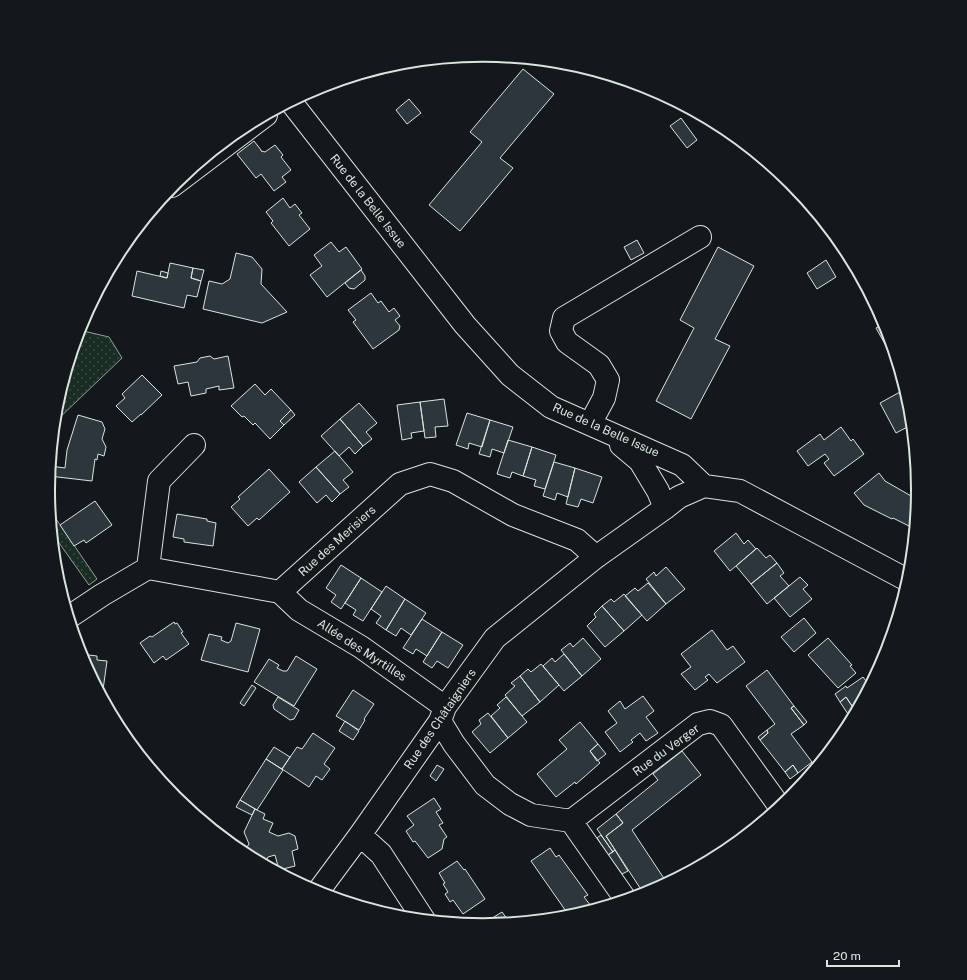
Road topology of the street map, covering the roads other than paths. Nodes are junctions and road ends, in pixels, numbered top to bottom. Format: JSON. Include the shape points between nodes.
{"nodes":[{"id":1,"x":294,"y":106,"type":"edge"},
{"id":2,"x":700,"y":237,"type":"dead end"},
{"id":3,"x":596,"y":427,"type":"junction"},
{"id":4,"x":194,"y":445,"type":"dead end"},
{"id":5,"x":704,"y":486,"type":"junction"},
{"id":6,"x":665,"y":508,"type":"junction"},
{"id":7,"x":596,"y":556,"type":"junction"},
{"id":8,"x":148,"y":568,"type":"junction"},
{"id":9,"x":903,"y":578,"type":"edge"},
{"id":10,"x":280,"y":592,"type":"junction"},
{"id":11,"x":74,"y":614,"type":"edge"},
{"id":12,"x":443,"y":714,"type":"junction"},
{"id":13,"x":776,"y":802,"type":"edge"},
{"id":14,"x":571,"y":822,"type":"junction"},
{"id":15,"x":360,"y":836,"type":"junction"},
{"id":16,"x":322,"y":887,"type":"edge"},
{"id":17,"x":623,"y":895,"type":"edge"},
{"id":18,"x":420,"y":914,"type":"edge"}],
"edges":[{"from":1,"to":3,"type":"street","name":"Rue de la Belle Issue","via":[[465,325],[510,375],[551,407]]},
{"from":2,"to":3,"type":"street","via":[[564,318],[561,331],[567,342],[600,365],[608,380]]},
{"from":3,"to":5,"type":"street","name":"Rue de la Belle Issue","via":[[682,465]]},
{"from":3,"to":6,"type":"street","via":[[640,460]]},
{"from":4,"to":8,"type":"street","via":[[159,481]]},
{"from":5,"to":6,"type":"street","name":"Rue des Châtaigniers","via":[[679,497]]},
{"from":5,"to":9,"type":"street","via":[[740,491]]},
{"from":6,"to":7,"type":"street","name":"Rue des Châtaigniers"},
{"from":7,"to":10,"type":"street","name":"Rue des Merisiers","via":[[577,540],[513,515],[453,481],[430,474],[400,484]]},
{"from":7,"to":12,"type":"street","name":"Rue des Châtaigniers","via":[[495,638]]},
{"from":8,"to":10,"type":"street"},
{"from":8,"to":11,"type":"street"},
{"from":10,"to":12,"type":"street","name":"Allée des Myrtilles","via":[[299,610],[361,647]]},
{"from":12,"to":14,"type":"street","via":[[454,744],[485,785],[510,804],[531,815]]},
{"from":12,"to":15,"type":"street","name":"Rue des Châtaigniers"},
{"from":13,"to":14,"type":"street","name":"Rue du Verger","via":[[721,725],[710,720],[698,724]]},
{"from":14,"to":17,"type":"street"},
{"from":15,"to":16,"type":"street","name":"Rue des Châtaigniers"},
{"from":15,"to":18,"type":"street","via":[[381,854]]}]}
